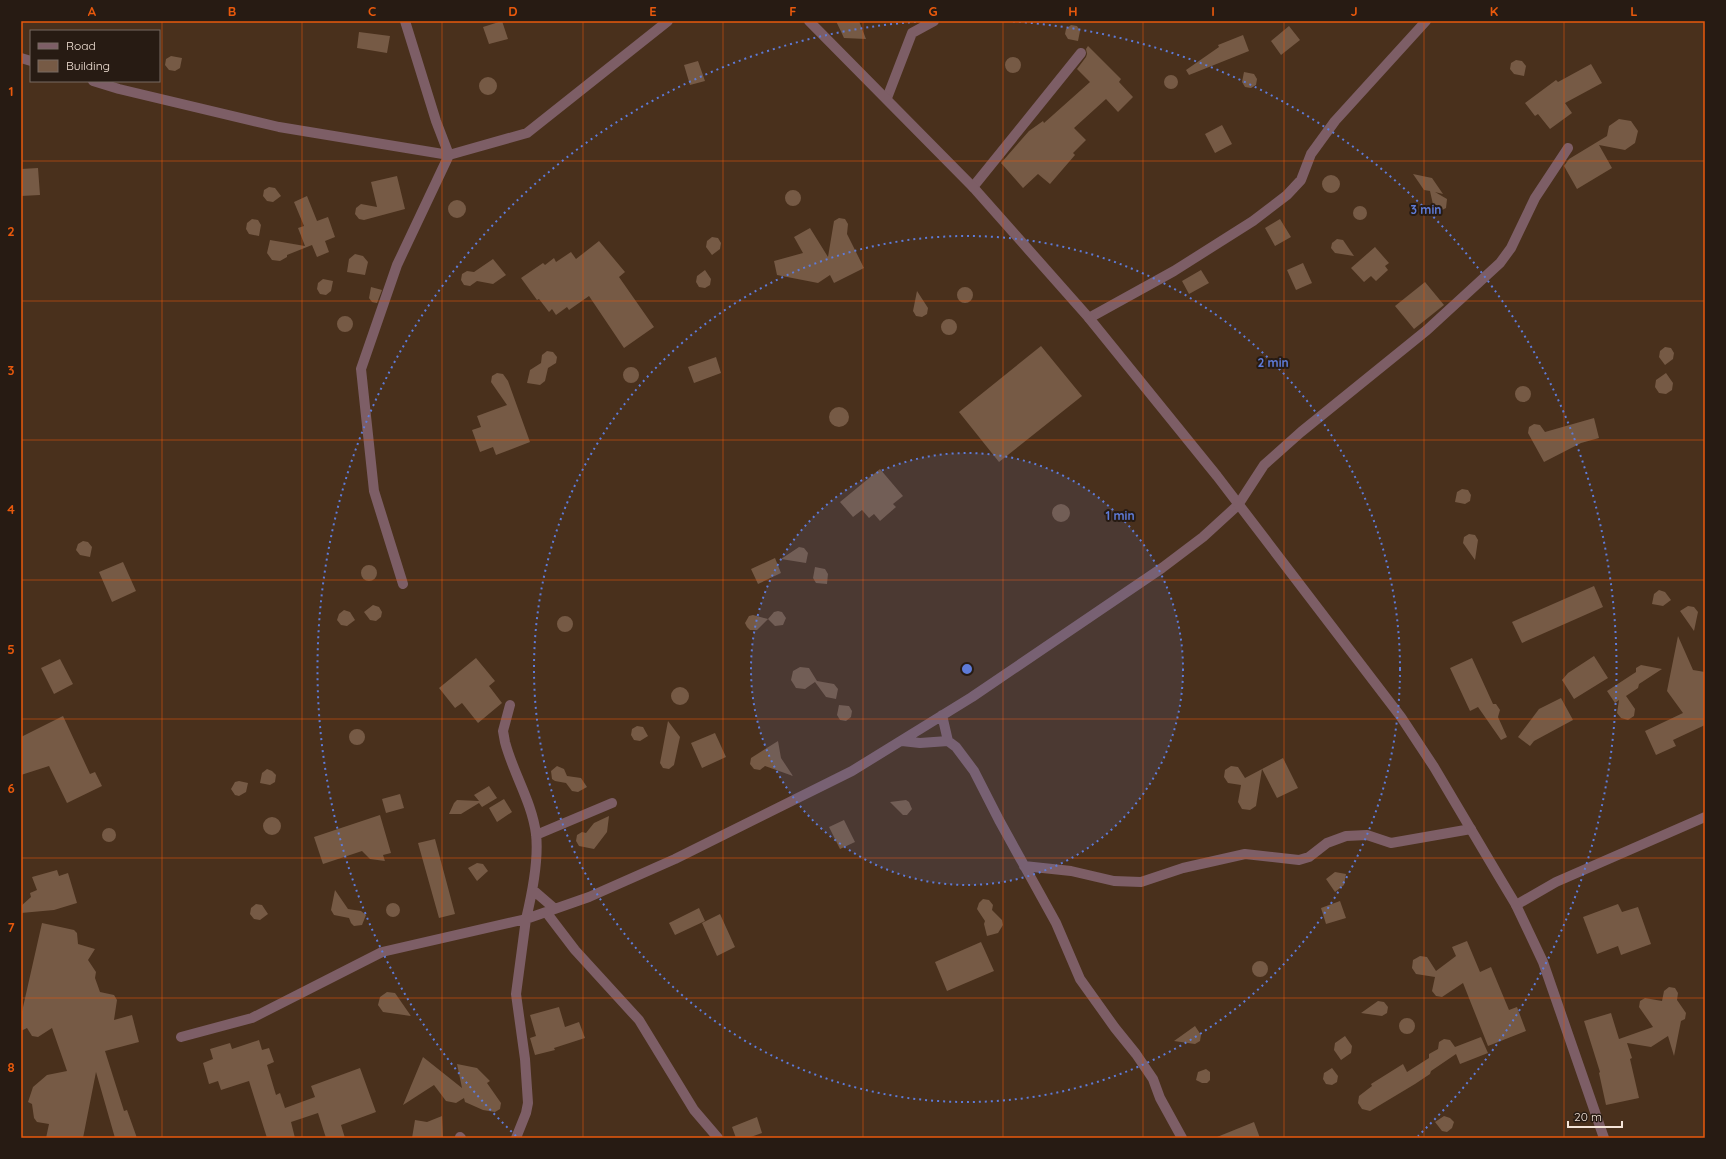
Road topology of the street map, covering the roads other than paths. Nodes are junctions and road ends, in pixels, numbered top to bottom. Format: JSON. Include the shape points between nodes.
{"nodes":[{"id":1,"x":405,"y":21,"type":"edge"},
{"id":2,"x":668,"y":21,"type":"edge"},
{"id":3,"x":809,"y":21,"type":"edge"},
{"id":4,"x":934,"y":21,"type":"edge"},
{"id":5,"x":1426,"y":21,"type":"edge"},
{"id":6,"x":1082,"y":53,"type":"dead end"},
{"id":7,"x":96,"y":82,"type":"edge"},
{"id":8,"x":887,"y":98,"type":"junction"},
{"id":9,"x":1568,"y":148,"type":"dead end"},
{"id":10,"x":449,"y":155,"type":"junction"},
{"id":11,"x":973,"y":187,"type":"junction"},
{"id":12,"x":1089,"y":318,"type":"junction"},
{"id":13,"x":1238,"y":505,"type":"junction"},
{"id":14,"x":403,"y":584,"type":"dead end"},
{"id":15,"x":510,"y":705,"type":"dead end"},
{"id":16,"x":942,"y":715,"type":"junction"},
{"id":17,"x":902,"y":741,"type":"junction"},
{"id":18,"x":948,"y":742,"type":"junction"},
{"id":19,"x":612,"y":803,"type":"dead end"},
{"id":20,"x":1705,"y":817,"type":"edge"},
{"id":21,"x":1471,"y":829,"type":"junction"},
{"id":22,"x":536,"y":835,"type":"junction"},
{"id":23,"x":1024,"y":866,"type":"junction"},
{"id":24,"x":533,"y":890,"type":"junction"},
{"id":25,"x":1516,"y":905,"type":"junction"},
{"id":26,"x":550,"y":911,"type":"junction"},
{"id":27,"x":526,"y":919,"type":"junction"},
{"id":28,"x":181,"y":1037,"type":"dead end"},
{"id":29,"x":516,"y":1138,"type":"edge"},
{"id":30,"x":718,"y":1138,"type":"edge"},
{"id":31,"x":1182,"y":1138,"type":"edge"},
{"id":32,"x":1604,"y":1138,"type":"edge"}],
"edges":[{"from":1,"to":10,"type":"street"},
{"from":2,"to":10,"type":"street","via":[[527,133]]},
{"from":3,"to":8,"type":"street"},
{"from":4,"to":8,"type":"street","via":[[912,33]]},
{"from":5,"to":12,"type":"street","via":[[1335,120],[1311,154],[1301,180],[1287,195],[1253,221],[1180,268]]},
{"from":6,"to":11,"type":"street"},
{"from":7,"to":10,"type":"street","via":[[279,127]]},
{"from":8,"to":11,"type":"street"},
{"from":9,"to":13,"type":"street","via":[[1535,198],[1511,248],[1500,263],[1427,330],[1264,465]]},
{"from":10,"to":14,"type":"street","via":[[397,265],[361,368],[374,491]]},
{"from":11,"to":12,"type":"street"},
{"from":12,"to":13,"type":"street"},
{"from":13,"to":16,"type":"street","via":[[1203,537],[1162,568]]},
{"from":13,"to":21,"type":"street","via":[[1401,717]]},
{"from":15,"to":22,"type":"street","via":[[503,732]]},
{"from":16,"to":17,"type":"street"},
{"from":16,"to":18,"type":"street"},
{"from":17,"to":18,"type":"street"},
{"from":17,"to":26,"type":"street","via":[[852,771],[757,820],[589,897]]},
{"from":18,"to":23,"type":"street","via":[[956,747],[974,771]]},
{"from":19,"to":22,"type":"street"},
{"from":20,"to":25,"type":"street","via":[[1556,882]]},
{"from":21,"to":23,"type":"street","via":[[1391,843],[1367,835],[1346,836],[1299,860],[1245,854],[1182,868],[1142,882],[1114,881],[1071,871]]},
{"from":21,"to":25,"type":"street"},
{"from":22,"to":24,"type":"street"},
{"from":23,"to":31,"type":"street","via":[[1056,923],[1080,979],[1153,1079],[1160,1098]]},
{"from":24,"to":26,"type":"street"},
{"from":24,"to":27,"type":"street"},
{"from":25,"to":32,"type":"street","via":[[1543,962]]},
{"from":26,"to":27,"type":"street"},
{"from":26,"to":30,"type":"street","via":[[575,950],[639,1020],[694,1110]]},
{"from":27,"to":28,"type":"street","via":[[382,952],[252,1018]]},
{"from":27,"to":29,"type":"street","via":[[516,994],[528,1103]]}]}
